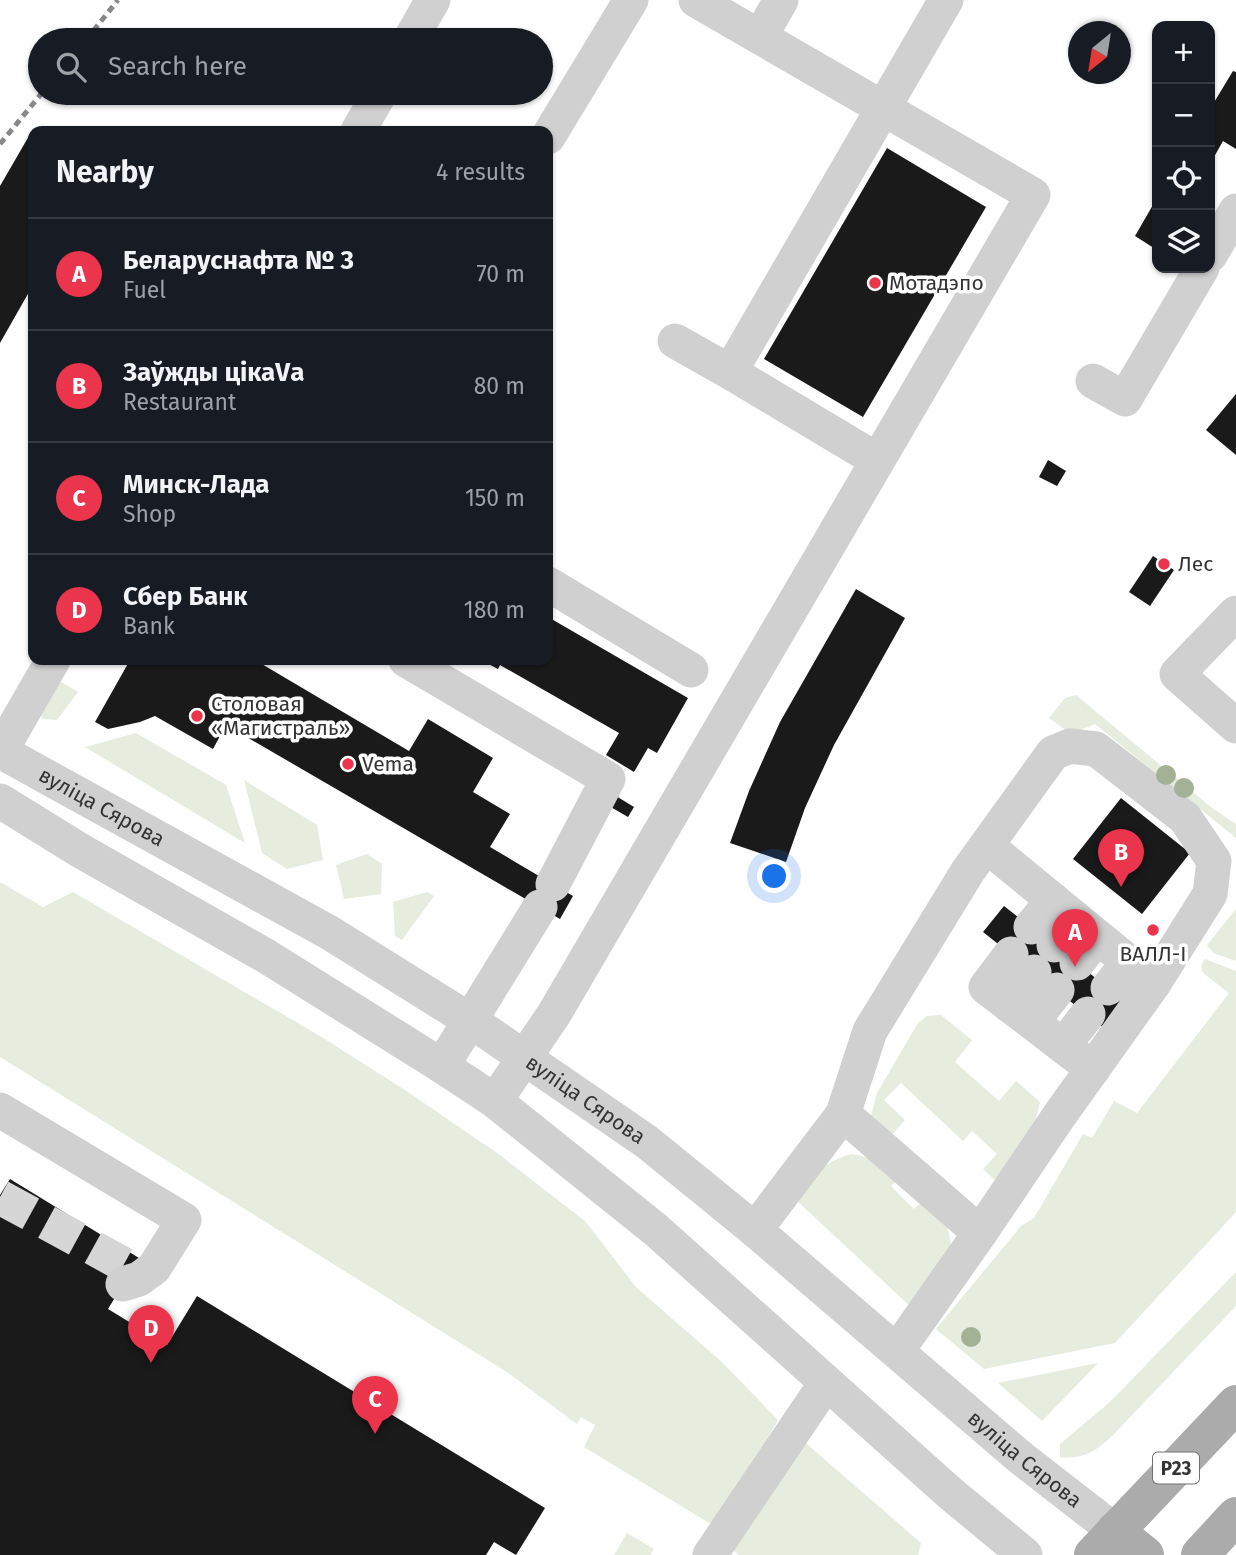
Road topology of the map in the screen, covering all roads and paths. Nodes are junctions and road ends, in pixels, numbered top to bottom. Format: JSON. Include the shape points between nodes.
{"nodes":[{"id":1,"x":433,"y":0,"type":"edge"},
{"id":2,"x":631,"y":0,"type":"edge"},
{"id":3,"x":696,"y":0,"type":"edge"},
{"id":4,"x":781,"y":0,"type":"edge"},
{"id":5,"x":946,"y":0,"type":"edge"},
{"id":6,"x":417,"y":28,"type":"edge"},
{"id":7,"x":760,"y":37,"type":"junction"},
{"id":8,"x":373,"y":105,"type":"edge"},
{"id":9,"x":882,"y":108,"type":"junction"},
{"id":10,"x":361,"y":126,"type":"edge"},
{"id":11,"x":553,"y":129,"type":"edge"},
{"id":12,"x":1236,"y":211,"type":"edge"},
{"id":13,"x":1215,"y":247,"type":"edge"},
{"id":14,"x":1199,"y":273,"type":"edge"},
{"id":15,"x":675,"y":341,"type":"dead end"},
{"id":16,"x":730,"y":372,"type":"junction"},
{"id":17,"x":1093,"y":381,"type":"dead end"},
{"id":18,"x":877,"y":460,"type":"junction"},
{"id":19,"x":553,"y":587,"type":"edge"},
{"id":20,"x":1236,"y":614,"type":"edge"},
{"id":21,"x":50,"y":665,"type":"edge"},
{"id":22,"x":414,"y":665,"type":"edge"},
{"id":23,"x":691,"y":670,"type":"dead end"},
{"id":24,"x":1236,"y":726,"type":"edge"},
{"id":25,"x":0,"y":752,"type":"edge"},
{"id":26,"x":0,"y":802,"type":"edge"},
{"id":27,"x":986,"y":846,"type":"junction"},
{"id":28,"x":1054,"y":945,"type":"junction"},
{"id":29,"x":1120,"y":987,"type":"junction"},
{"id":30,"x":1021,"y":1014,"type":"junction"},
{"id":31,"x":471,"y":1021,"type":"junction"},
{"id":32,"x":1063,"y":1046,"type":"junction"},
{"id":33,"x":525,"y":1058,"type":"junction"},
{"id":34,"x":443,"y":1066,"type":"junction"},
{"id":35,"x":1093,"y":1069,"type":"junction"},
{"id":36,"x":495,"y":1101,"type":"junction"},
{"id":37,"x":0,"y":1110,"type":"edge"},
{"id":38,"x":843,"y":1114,"type":"junction"},
{"id":39,"x":755,"y":1230,"type":"junction"},
{"id":40,"x":980,"y":1234,"type":"junction"},
{"id":41,"x":136,"y":1274,"type":"dead end"},
{"id":42,"x":897,"y":1351,"type":"junction"},
{"id":43,"x":826,"y":1383,"type":"junction"},
{"id":44,"x":1236,"y":1404,"type":"edge"},
{"id":45,"x":1236,"y":1516,"type":"edge"},
{"id":46,"x":1104,"y":1543,"type":"edge"},
{"id":47,"x":710,"y":1555,"type":"edge"},
{"id":48,"x":1025,"y":1555,"type":"edge"},
{"id":49,"x":1145,"y":1555,"type":"edge"},
{"id":50,"x":1200,"y":1555,"type":"edge"}],
"edges":[{"from":1,"to":6,"type":"street"},
{"from":2,"to":11,"type":"street"},
{"from":3,"to":7,"type":"street"},
{"from":4,"to":7,"type":"street"},
{"from":5,"to":9,"type":"street"},
{"from":7,"to":9,"type":"street"},
{"from":8,"to":10,"type":"street"},
{"from":9,"to":16,"type":"street"},
{"from":9,"to":18,"type":"street","via":[[1033,195]]},
{"from":12,"to":13,"type":"street"},
{"from":14,"to":17,"type":"street","via":[[1125,399]]},
{"from":15,"to":16,"type":"street"},
{"from":16,"to":18,"type":"street"},
{"from":18,"to":33,"type":"street"},
{"from":19,"to":23,"type":"street"},
{"from":20,"to":24,"type":"street","via":[[1177,674]]},
{"from":21,"to":25,"type":"street"},
{"from":22,"to":31,"type":"street","via":[[608,779]]},
{"from":25,"to":31,"type":"street","name":"вуліца Сярова","via":[[330,933]]},
{"from":26,"to":34,"type":"street","via":[[266,956]]},
{"from":27,"to":28,"type":"street"},
{"from":27,"to":29,"type":"street","via":[[1053,753],[1070,746],[1097,749],[1185,818],[1214,861],[1210,894]]},
{"from":27,"to":38,"type":"street","via":[[870,1031]]},
{"from":28,"to":29,"type":"street"},
{"from":28,"to":30,"type":"street"},
{"from":28,"to":30,"type":"street","via":[[986,987]]},
{"from":29,"to":32,"type":"street"},
{"from":29,"to":35,"type":"street"},
{"from":30,"to":32,"type":"street"},
{"from":31,"to":33,"type":"street","name":"вуліца Сярова"},
{"from":31,"to":34,"type":"street"},
{"from":32,"to":35,"type":"street"},
{"from":33,"to":36,"type":"street"},
{"from":33,"to":39,"type":"street","name":"вуліца Сярова","via":[[647,1142]]},
{"from":34,"to":36,"type":"street"},
{"from":35,"to":40,"type":"street"},
{"from":36,"to":43,"type":"street","via":[[656,1230]]},
{"from":37,"to":41,"type":"street","via":[[184,1220]]},
{"from":38,"to":39,"type":"street"},
{"from":38,"to":40,"type":"street"},
{"from":39,"to":42,"type":"street","name":"вуліца Сярова"},
{"from":40,"to":42,"type":"street"},
{"from":42,"to":46,"type":"street","name":"вуліца Сярова","via":[[1021,1458]]},
{"from":43,"to":47,"type":"street"},
{"from":43,"to":48,"type":"street"},
{"from":44,"to":46,"type":"main road","number":"Р23"},
{"from":45,"to":50,"type":"main road"},
{"from":46,"to":49,"type":"main road"}]}
